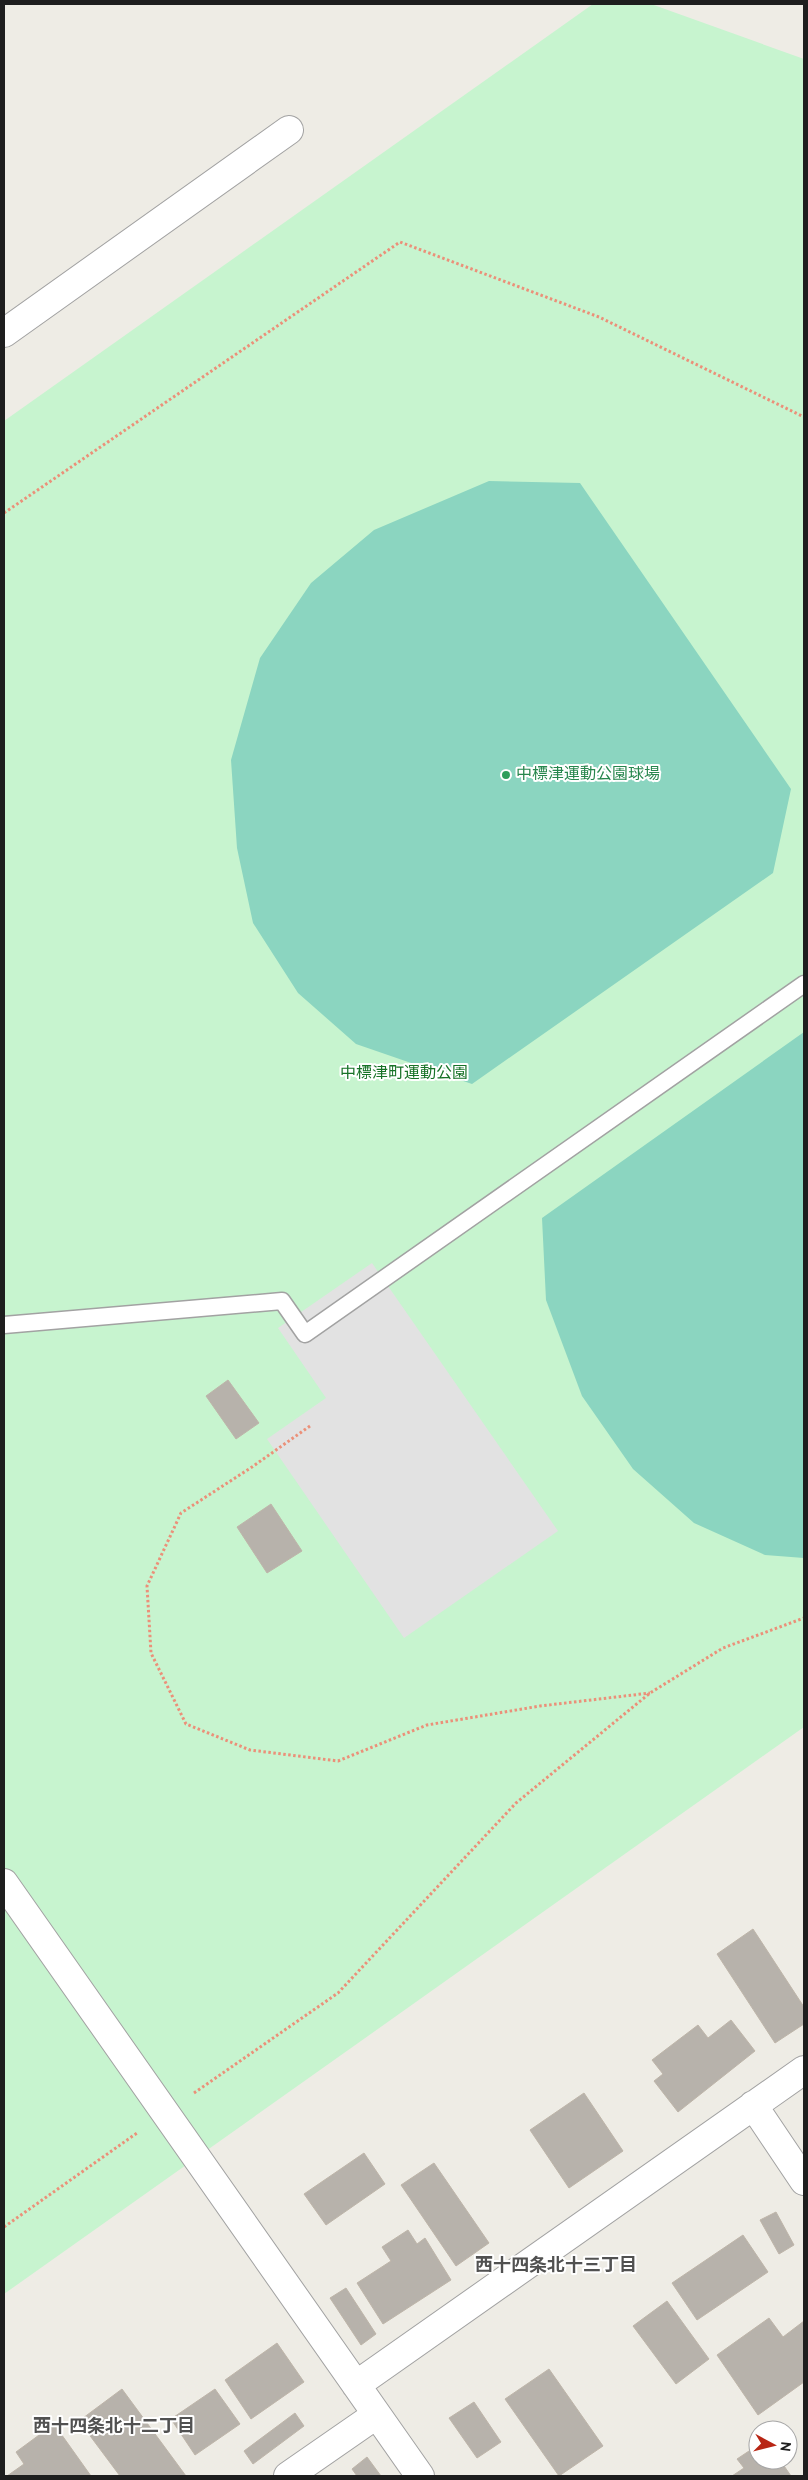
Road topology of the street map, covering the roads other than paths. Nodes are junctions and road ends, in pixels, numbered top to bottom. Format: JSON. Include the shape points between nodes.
{"nodes":[{"id":1,"x":289,"y":130,"type":"dead end"},
{"id":2,"x":4,"y":333,"type":"edge"},
{"id":3,"x":804,"y":984,"type":"edge"},
{"id":4,"x":4,"y":1325,"type":"edge"},
{"id":5,"x":4,"y":1882,"type":"edge"},
{"id":6,"x":804,"y":2070,"type":"edge"},
{"id":7,"x":753,"y":2105,"type":"junction"},
{"id":8,"x":804,"y":2180,"type":"edge"},
{"id":9,"x":356,"y":2385,"type":"junction"},
{"id":10,"x":376,"y":2415,"type":"junction"},
{"id":11,"x":288,"y":2476,"type":"edge"},
{"id":12,"x":420,"y":2476,"type":"edge"}],
"edges":[{"from":1,"to":2,"type":"street"},
{"from":3,"to":4,"type":"lane","via":[[305,1334],[282,1301]]},
{"from":5,"to":9,"type":"street"},
{"from":6,"to":7,"type":"street"},
{"from":7,"to":8,"type":"street"},
{"from":7,"to":9,"type":"street"},
{"from":9,"to":10,"type":"street"},
{"from":10,"to":11,"type":"street"},
{"from":10,"to":12,"type":"street"}]}
